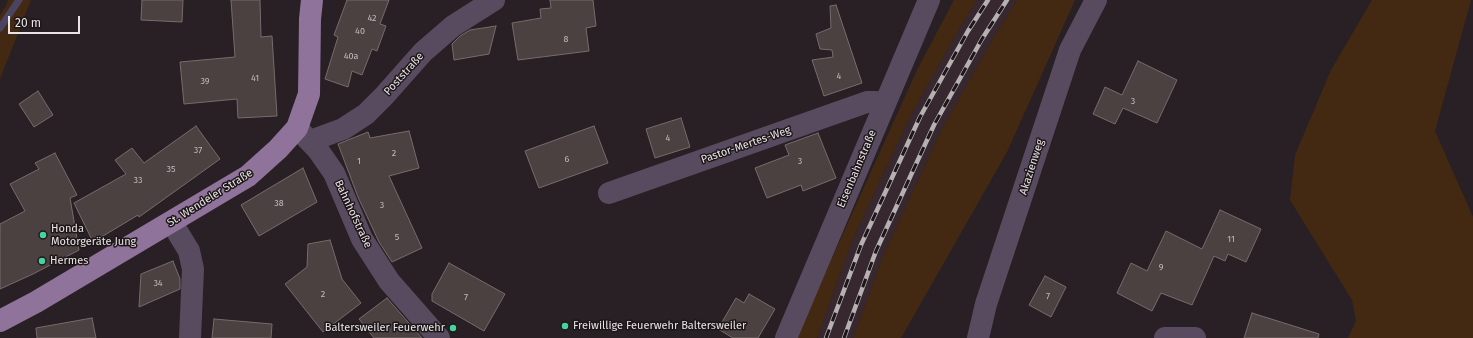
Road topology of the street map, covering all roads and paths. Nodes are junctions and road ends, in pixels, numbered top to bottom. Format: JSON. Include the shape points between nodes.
{"nodes":[{"id":1,"x":312,"y":0,"type":"edge"},
{"id":2,"x":494,"y":0,"type":"edge"},
{"id":3,"x":929,"y":0,"type":"edge"},
{"id":4,"x":1096,"y":0,"type":"edge"},
{"id":5,"x":884,"y":105,"type":"junction"},
{"id":6,"x":303,"y":135,"type":"junction"},
{"id":7,"x":609,"y":193,"type":"dead end"},
{"id":8,"x":172,"y":223,"type":"junction"},
{"id":9,"x":0,"y":321,"type":"edge"},
{"id":10,"x":190,"y":338,"type":"edge"},
{"id":11,"x":439,"y":338,"type":"edge"},
{"id":12,"x":786,"y":338,"type":"edge"},
{"id":13,"x":978,"y":338,"type":"edge"},
{"id":14,"x":1165,"y":338,"type":"edge"},
{"id":15,"x":1195,"y":338,"type":"edge"}],
"edges":[{"from":1,"to":6,"type":"main road","name":"St. Wendeler Straße","via":[[309,94]]},
{"from":2,"to":6,"type":"street","name":"Poststraße","via":[[453,26],[423,52],[366,114],[343,129]]},
{"from":3,"to":5,"type":"street","name":"Eisenbahnstraße"},
{"from":4,"to":13,"type":"street","name":"Akazienweg","via":[[1070,50],[986,304]]},
{"from":5,"to":7,"type":"street","name":"Pastor-Mertes-Weg","via":[[867,102]]},
{"from":5,"to":12,"type":"street","name":"Eisenbahnstraße"},
{"from":6,"to":8,"type":"main road","name":"St. Wendeler Straße","via":[[278,149],[248,176]]},
{"from":6,"to":11,"type":"street","name":"Bahnhofstraße","via":[[318,150],[334,173],[362,239],[389,281]]},
{"from":8,"to":9,"type":"main road","name":"St. Wendeler Straße"},
{"from":8,"to":10,"type":"street","via":[[189,251],[194,269]]},
{"from":14,"to":15,"type":"street"}]}
